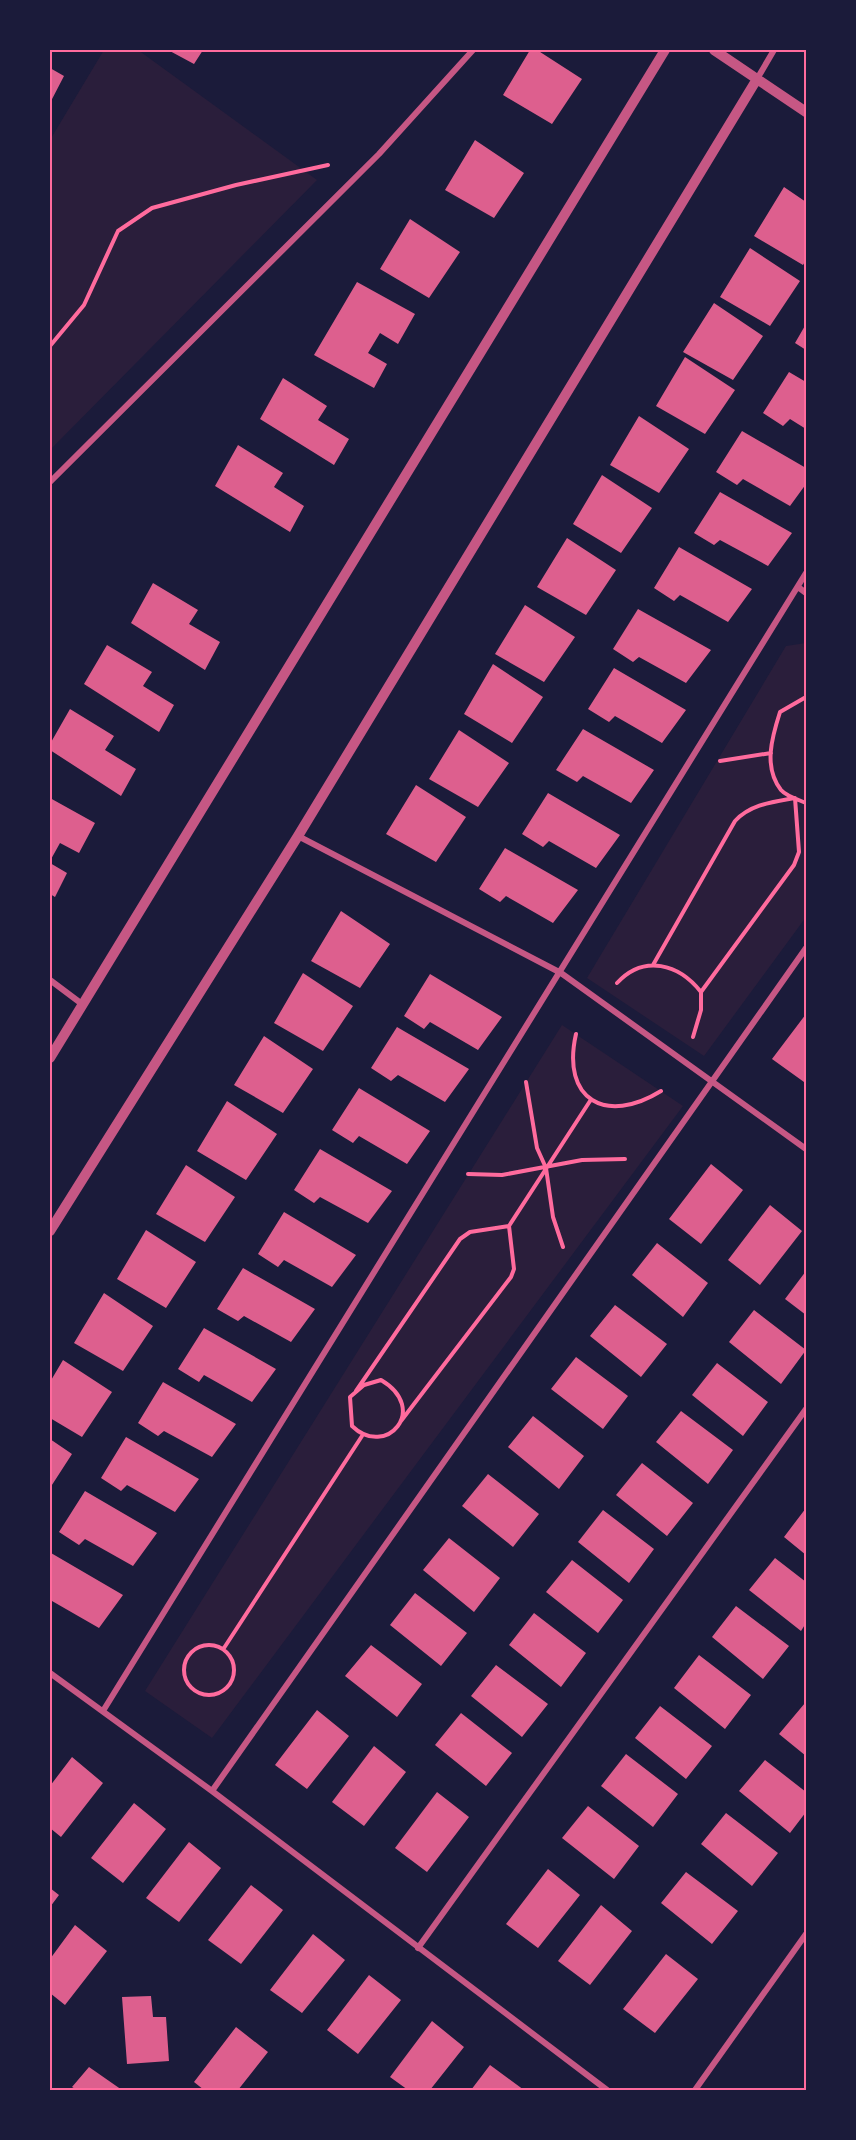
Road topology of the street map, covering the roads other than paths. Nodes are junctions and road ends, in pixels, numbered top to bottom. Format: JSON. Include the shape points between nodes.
{"nodes":[{"id":1,"x":473,"y":50,"type":"edge"},
{"id":2,"x":665,"y":50,"type":"edge"},
{"id":3,"x":714,"y":50,"type":"edge"},
{"id":4,"x":774,"y":50,"type":"edge"},
{"id":5,"x":757,"y":79,"type":"junction"},
{"id":6,"x":807,"y":112,"type":"edge"},
{"id":7,"x":50,"y":482,"type":"edge"},
{"id":8,"x":807,"y":573,"type":"edge"},
{"id":9,"x":798,"y":587,"type":"junction"},
{"id":10,"x":807,"y":594,"type":"edge"},
{"id":11,"x":298,"y":836,"type":"junction"},
{"id":12,"x":807,"y":948,"type":"edge"},
{"id":13,"x":561,"y":973,"type":"junction"},
{"id":14,"x":50,"y":980,"type":"edge"},
{"id":15,"x":82,"y":1004,"type":"junction"},
{"id":16,"x":50,"y":1058,"type":"edge"},
{"id":17,"x":714,"y":1081,"type":"junction"},
{"id":18,"x":807,"y":1149,"type":"edge"},
{"id":19,"x":50,"y":1231,"type":"edge"},
{"id":20,"x":807,"y":1409,"type":"edge"},
{"id":21,"x":50,"y":1673,"type":"edge"},
{"id":22,"x":103,"y":1711,"type":"junction"},
{"id":23,"x":212,"y":1791,"type":"junction"},
{"id":24,"x":807,"y":1934,"type":"edge"},
{"id":25,"x":418,"y":1948,"type":"junction"},
{"id":26,"x":607,"y":2091,"type":"edge"},
{"id":27,"x":695,"y":2091,"type":"edge"}],
"edges":[{"from":1,"to":7,"type":"street","via":[[379,154]]},
{"from":2,"to":15,"type":"street"},
{"from":3,"to":5,"type":"street"},
{"from":4,"to":5,"type":"street"},
{"from":5,"to":6,"type":"street"},
{"from":5,"to":11,"type":"street"},
{"from":8,"to":9,"type":"street"},
{"from":9,"to":10,"type":"street"},
{"from":9,"to":13,"type":"street"},
{"from":11,"to":13,"type":"street"},
{"from":11,"to":19,"type":"street"},
{"from":12,"to":17,"type":"street"},
{"from":13,"to":17,"type":"street"},
{"from":13,"to":22,"type":"street"},
{"from":14,"to":15,"type":"street"},
{"from":15,"to":16,"type":"street"},
{"from":17,"to":18,"type":"street"},
{"from":17,"to":23,"type":"street"},
{"from":20,"to":25,"type":"street"},
{"from":21,"to":22,"type":"street"},
{"from":22,"to":23,"type":"street"},
{"from":23,"to":25,"type":"street"},
{"from":24,"to":27,"type":"street"},
{"from":25,"to":26,"type":"street"}]}
